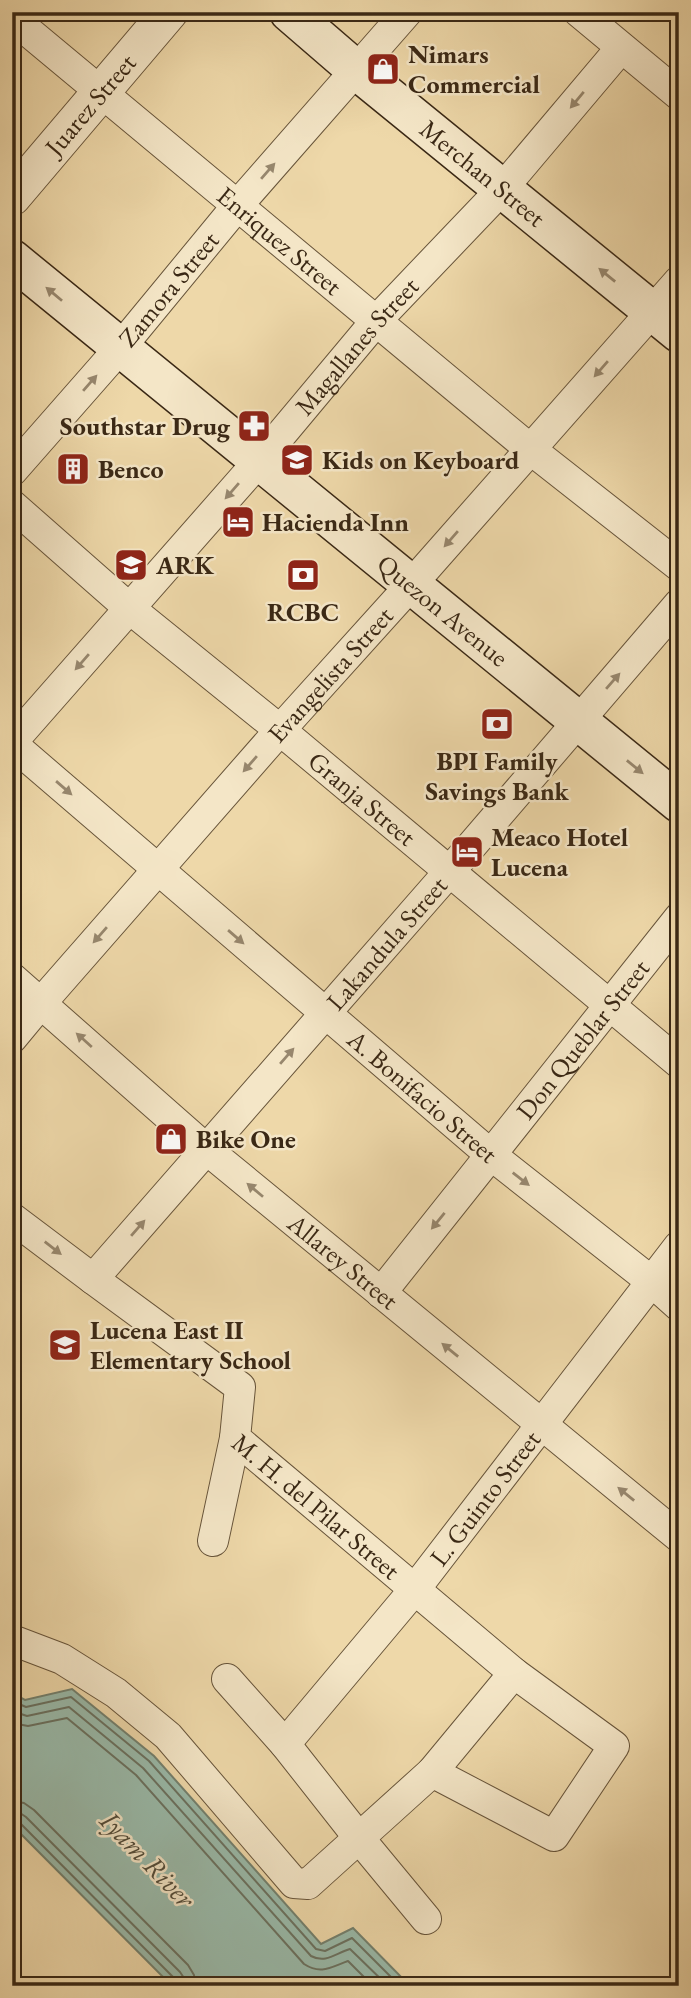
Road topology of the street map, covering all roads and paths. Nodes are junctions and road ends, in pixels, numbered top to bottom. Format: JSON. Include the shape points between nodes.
{"nodes":[{"id":1,"x":169,"y":12,"type":"edge"},
{"id":2,"x":289,"y":12,"type":"edge"},
{"id":3,"x":407,"y":12,"type":"edge"},
{"id":4,"x":579,"y":12,"type":"edge"},
{"id":5,"x":12,"y":18,"type":"edge"},
{"id":6,"x":621,"y":48,"type":"junction"},
{"id":7,"x":355,"y":69,"type":"junction"},
{"id":8,"x":102,"y":91,"type":"junction"},
{"id":9,"x":679,"y":95,"type":"edge"},
{"id":10,"x":502,"y":189,"type":"junction"},
{"id":11,"x":12,"y":197,"type":"edge"},
{"id":12,"x":237,"y":206,"type":"junction"},
{"id":13,"x":12,"y":259,"type":"edge"},
{"id":14,"x":679,"y":281,"type":"edge"},
{"id":15,"x":376,"y":321,"type":"junction"},
{"id":16,"x":665,"y":322,"type":"edge"},
{"id":17,"x":120,"y":348,"type":"junction"},
{"id":18,"x":530,"y":449,"type":"junction"},
{"id":19,"x":259,"y":461,"type":"junction"},
{"id":20,"x":12,"y":471,"type":"edge"},
{"id":21,"x":12,"y":505,"type":"edge"},
{"id":22,"x":679,"y":566,"type":"edge"},
{"id":23,"x":411,"y":586,"type":"junction"},
{"id":24,"x":679,"y":604,"type":"edge"},
{"id":25,"x":129,"y":608,"type":"junction"},
{"id":26,"x":579,"y":722,"type":"junction"},
{"id":27,"x":279,"y":730,"type":"junction"},
{"id":28,"x":12,"y":743,"type":"edge"},
{"id":29,"x":679,"y":803,"type":"edge"},
{"id":30,"x":158,"y":869,"type":"junction"},
{"id":31,"x":449,"y":872,"type":"junction"},
{"id":32,"x":679,"y":918,"type":"edge"},
{"id":33,"x":12,"y":978,"type":"edge"},
{"id":34,"x":41,"y":1003,"type":"junction"},
{"id":35,"x":610,"y":1006,"type":"junction"},
{"id":36,"x":324,"y":1014,"type":"junction"},
{"id":37,"x":12,"y":1038,"type":"edge"},
{"id":38,"x":679,"y":1063,"type":"edge"},
{"id":39,"x":206,"y":1149,"type":"junction"},
{"id":40,"x":491,"y":1155,"type":"junction"},
{"id":41,"x":12,"y":1218,"type":"edge"},
{"id":42,"x":679,"y":1246,"type":"edge"},
{"id":43,"x":93,"y":1279,"type":"junction"},
{"id":44,"x":651,"y":1281,"type":"junction"},
{"id":45,"x":381,"y":1293,"type":"junction"},
{"id":46,"x":679,"y":1306,"type":"edge"},
{"id":47,"x":541,"y":1424,"type":"junction"},
{"id":48,"x":235,"y":1438,"type":"junction"},
{"id":49,"x":679,"y":1537,"type":"edge"},
{"id":50,"x":213,"y":1541,"type":"dead end"},
{"id":51,"x":415,"y":1589,"type":"junction"},
{"id":52,"x":12,"y":1640,"type":"edge"},
{"id":53,"x":514,"y":1673,"type":"junction"},
{"id":54,"x":227,"y":1679,"type":"dead end"},
{"id":55,"x":285,"y":1744,"type":"junction"},
{"id":56,"x":432,"y":1772,"type":"junction"},
{"id":57,"x":359,"y":1838,"type":"junction"},
{"id":58,"x":426,"y":1919,"type":"dead end"}],
"edges":[{"from":1,"to":8,"type":"street","name":"Juarez Street"},
{"from":2,"to":7,"type":"main road","name":"Merchan Street"},
{"from":3,"to":7,"type":"street","name":"Zamora Street"},
{"from":4,"to":6,"type":"street"},
{"from":5,"to":8,"type":"street","name":"Enriquez Street"},
{"from":6,"to":9,"type":"street"},
{"from":6,"to":10,"type":"street","name":"Magallanes Street","one_way":true},
{"from":7,"to":10,"type":"main road","name":"Merchan Street"},
{"from":12,"to":7,"type":"street","name":"Zamora Street","one_way":true},
{"from":8,"to":11,"type":"street","name":"Juarez Street"},
{"from":8,"to":12,"type":"street","name":"Enriquez Street"},
{"from":10,"to":15,"type":"street","name":"Magallanes Street"},
{"from":16,"to":10,"type":"main road","name":"Merchan Street","one_way":true},
{"from":12,"to":15,"type":"street","name":"Enriquez Street"},
{"from":12,"to":17,"type":"street","name":"Zamora Street"},
{"from":17,"to":13,"type":"main road","name":"Quezon Avenue","one_way":true},
{"from":14,"to":16,"type":"street","name":"Evangelista Street"},
{"from":15,"to":18,"type":"street","name":"Enriquez Street"},
{"from":15,"to":19,"type":"street","name":"Magallanes Street"},
{"from":16,"to":18,"type":"street","name":"Evangelista Street","one_way":true},
{"from":17,"to":19,"type":"main road","name":"Quezon Avenue"},
{"from":20,"to":17,"type":"street","name":"Zamora Street","one_way":true},
{"from":18,"to":22,"type":"street","name":"Enriquez Street"},
{"from":18,"to":23,"type":"street","name":"Evangelista Street","one_way":true},
{"from":19,"to":23,"type":"main road","name":"Quezon Avenue"},
{"from":19,"to":25,"type":"street","name":"Magallanes Street","one_way":true},
{"from":21,"to":25,"type":"street","name":"Granja Street"},
{"from":23,"to":26,"type":"main road","name":"Quezon Avenue"},
{"from":23,"to":27,"type":"street","name":"Evangelista Street"},
{"from":26,"to":24,"type":"street","name":"Lakandula Street","one_way":true},
{"from":25,"to":27,"type":"street","name":"Granja Street"},
{"from":25,"to":28,"type":"street","name":"Magallanes Street","one_way":true},
{"from":26,"to":29,"type":"main road","name":"Quezon Avenue","one_way":true},
{"from":26,"to":31,"type":"street","name":"Lakandula Street"},
{"from":27,"to":30,"type":"street","name":"Evangelista Street","one_way":true},
{"from":27,"to":31,"type":"street","name":"Granja Street"},
{"from":28,"to":30,"type":"street","name":"A. Bonifacio Street","one_way":true},
{"from":30,"to":34,"type":"street","name":"Evangelista Street","one_way":true},
{"from":30,"to":36,"type":"street","name":"A. Bonifacio Street","one_way":true},
{"from":31,"to":35,"type":"street","name":"Granja Street"},
{"from":31,"to":36,"type":"street","name":"Lakandula Street"},
{"from":32,"to":35,"type":"street","name":"Don Queblar Street"},
{"from":33,"to":34,"type":"street","name":"Allarey Street"},
{"from":34,"to":37,"type":"street","name":"Evangelista Street"},
{"from":39,"to":34,"type":"street","name":"Allarey Street","one_way":true},
{"from":35,"to":38,"type":"street","name":"Granja Street"},
{"from":35,"to":40,"type":"street","name":"Don Queblar Street"},
{"from":39,"to":36,"type":"street","name":"Lakandula Street","one_way":true},
{"from":36,"to":40,"type":"street","name":"A. Bonifacio Street"},
{"from":43,"to":39,"type":"street","name":"Lakandula Street","one_way":true},
{"from":45,"to":39,"type":"street","name":"Allarey Street","one_way":true},
{"from":40,"to":44,"type":"street","name":"A. Bonifacio Street","one_way":true},
{"from":40,"to":45,"type":"street","name":"Don Queblar Street","one_way":true},
{"from":41,"to":43,"type":"street","name":"M. H. del Pilar Street","one_way":true},
{"from":42,"to":44,"type":"street","name":"L. Guinto Street"},
{"from":43,"to":48,"type":"street","name":"M. H. del Pilar Street","via":[[240,1387]]},
{"from":44,"to":46,"type":"street","name":"A. Bonifacio Street"},
{"from":44,"to":47,"type":"street","name":"L. Guinto Street"},
{"from":47,"to":45,"type":"street","name":"Allarey Street","one_way":true},
{"from":49,"to":47,"type":"street","name":"Allarey Street","one_way":true},
{"from":47,"to":51,"type":"street","name":"L. Guinto Street"},
{"from":48,"to":50,"type":"street"},
{"from":48,"to":51,"type":"street","name":"M. H. del Pilar Street"},
{"from":51,"to":53,"type":"street","name":"M. H. del Pilar Street"},
{"from":51,"to":55,"type":"street","name":"L. Guinto Street"},
{"from":52,"to":57,"type":"street","via":[[62,1659],[116,1693],[168,1736],[294,1883],[308,1884]]},
{"from":53,"to":56,"type":"street"},
{"from":53,"to":56,"type":"street","name":"M. H. del Pilar Street","via":[[614,1746],[554,1836]]},
{"from":54,"to":55,"type":"street"},
{"from":55,"to":57,"type":"street"},
{"from":56,"to":57,"type":"street"},
{"from":57,"to":58,"type":"street"}]}
